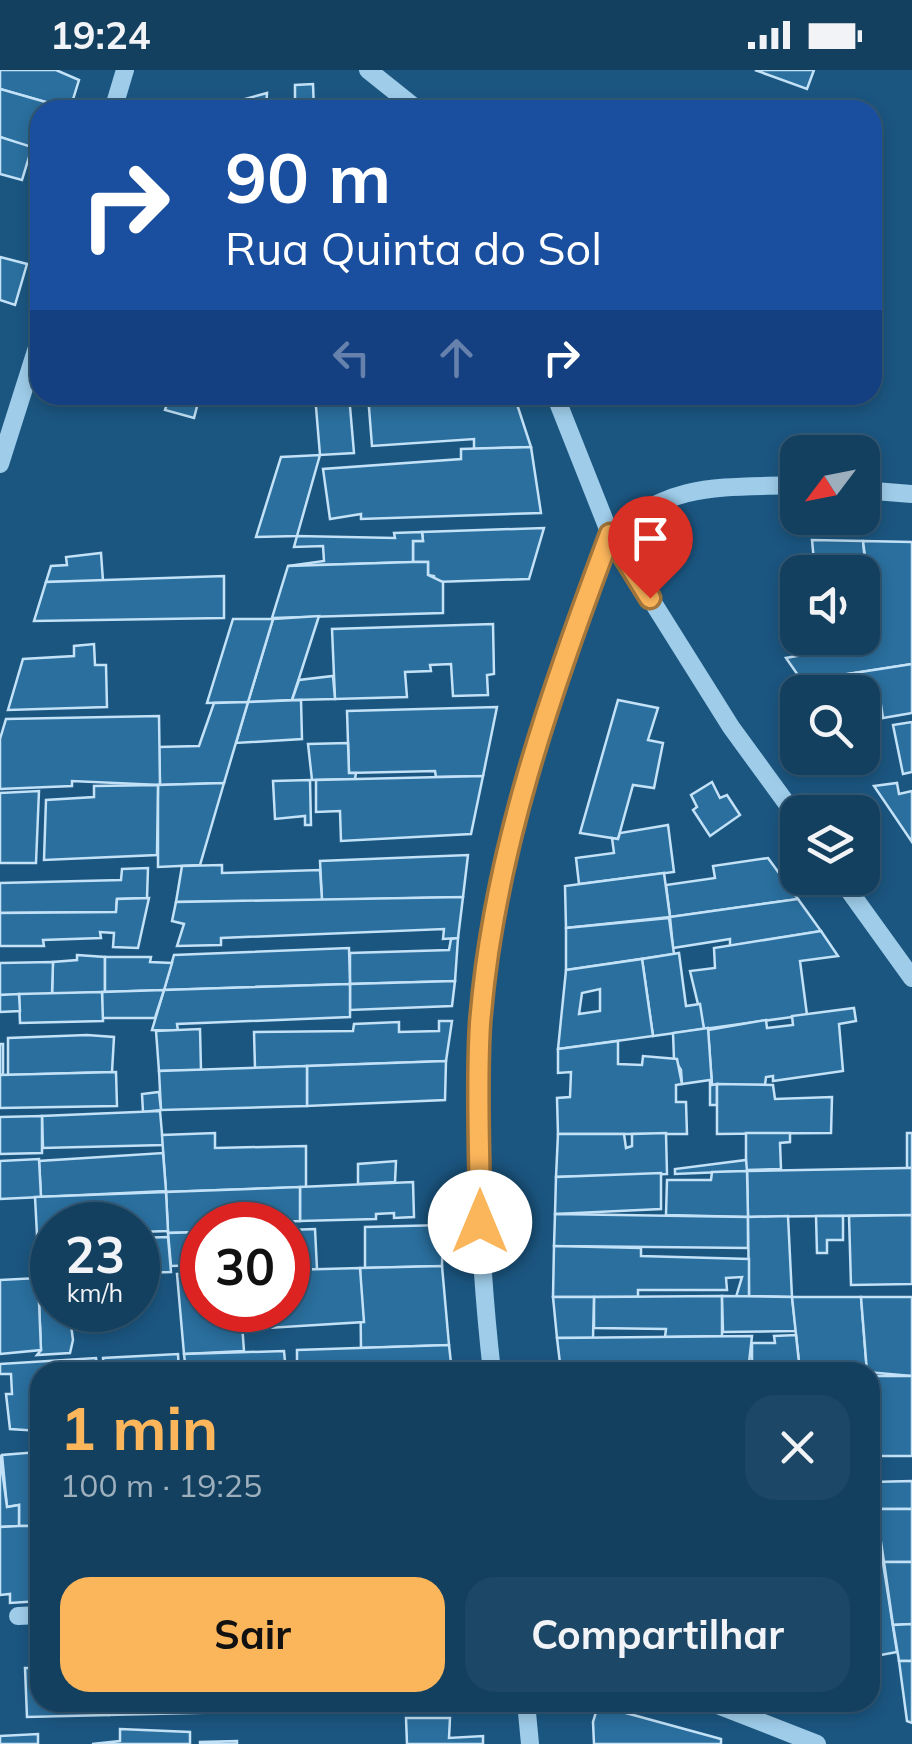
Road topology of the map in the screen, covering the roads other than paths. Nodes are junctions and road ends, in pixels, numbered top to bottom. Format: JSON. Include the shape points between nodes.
{"nodes":[{"id":1,"x":126,"y":70,"type":"edge"},
{"id":2,"x":368,"y":70,"type":"edge"},
{"id":3,"x":116,"y":100,"type":"edge"},
{"id":4,"x":406,"y":100,"type":"edge"},
{"id":5,"x":30,"y":370,"type":"edge"},
{"id":6,"x":559,"y":405,"type":"edge"},
{"id":7,"x":0,"y":464,"type":"edge"},
{"id":8,"x":780,"y":486,"type":"edge"},
{"id":9,"x":880,"y":491,"type":"edge"},
{"id":10,"x":912,"y":494,"type":"edge"},
{"id":11,"x":610,"y":534,"type":"junction"},
{"id":12,"x":781,"y":795,"type":"edge"},
{"id":13,"x":852,"y":895,"type":"edge"},
{"id":14,"x":912,"y":978,"type":"edge"},
{"id":15,"x":491,"y":1362,"type":"edge"},
{"id":16,"x":30,"y":1615,"type":"edge"},
{"id":17,"x":18,"y":1616,"type":"dead end"},
{"id":18,"x":527,"y":1712,"type":"edge"},
{"id":19,"x":735,"y":1712,"type":"edge"},
{"id":20,"x":530,"y":1744,"type":"edge"},
{"id":21,"x":817,"y":1744,"type":"edge"}],
"edges":[{"from":1,"to":3,"type":"street"},
{"from":2,"to":4,"type":"street"},
{"from":5,"to":7,"type":"street"},
{"from":6,"to":11,"type":"street"},
{"from":8,"to":11,"type":"street","via":[[682,492],[650,502]]},
{"from":9,"to":10,"type":"street"},
{"from":11,"to":12,"type":"street"},
{"from":11,"to":15,"type":"street","via":[[546,706],[516,810],[483,1006],[480,1261]]},
{"from":13,"to":14,"type":"street"},
{"from":16,"to":17,"type":"street"},
{"from":18,"to":20,"type":"street"},
{"from":19,"to":21,"type":"street"}]}
